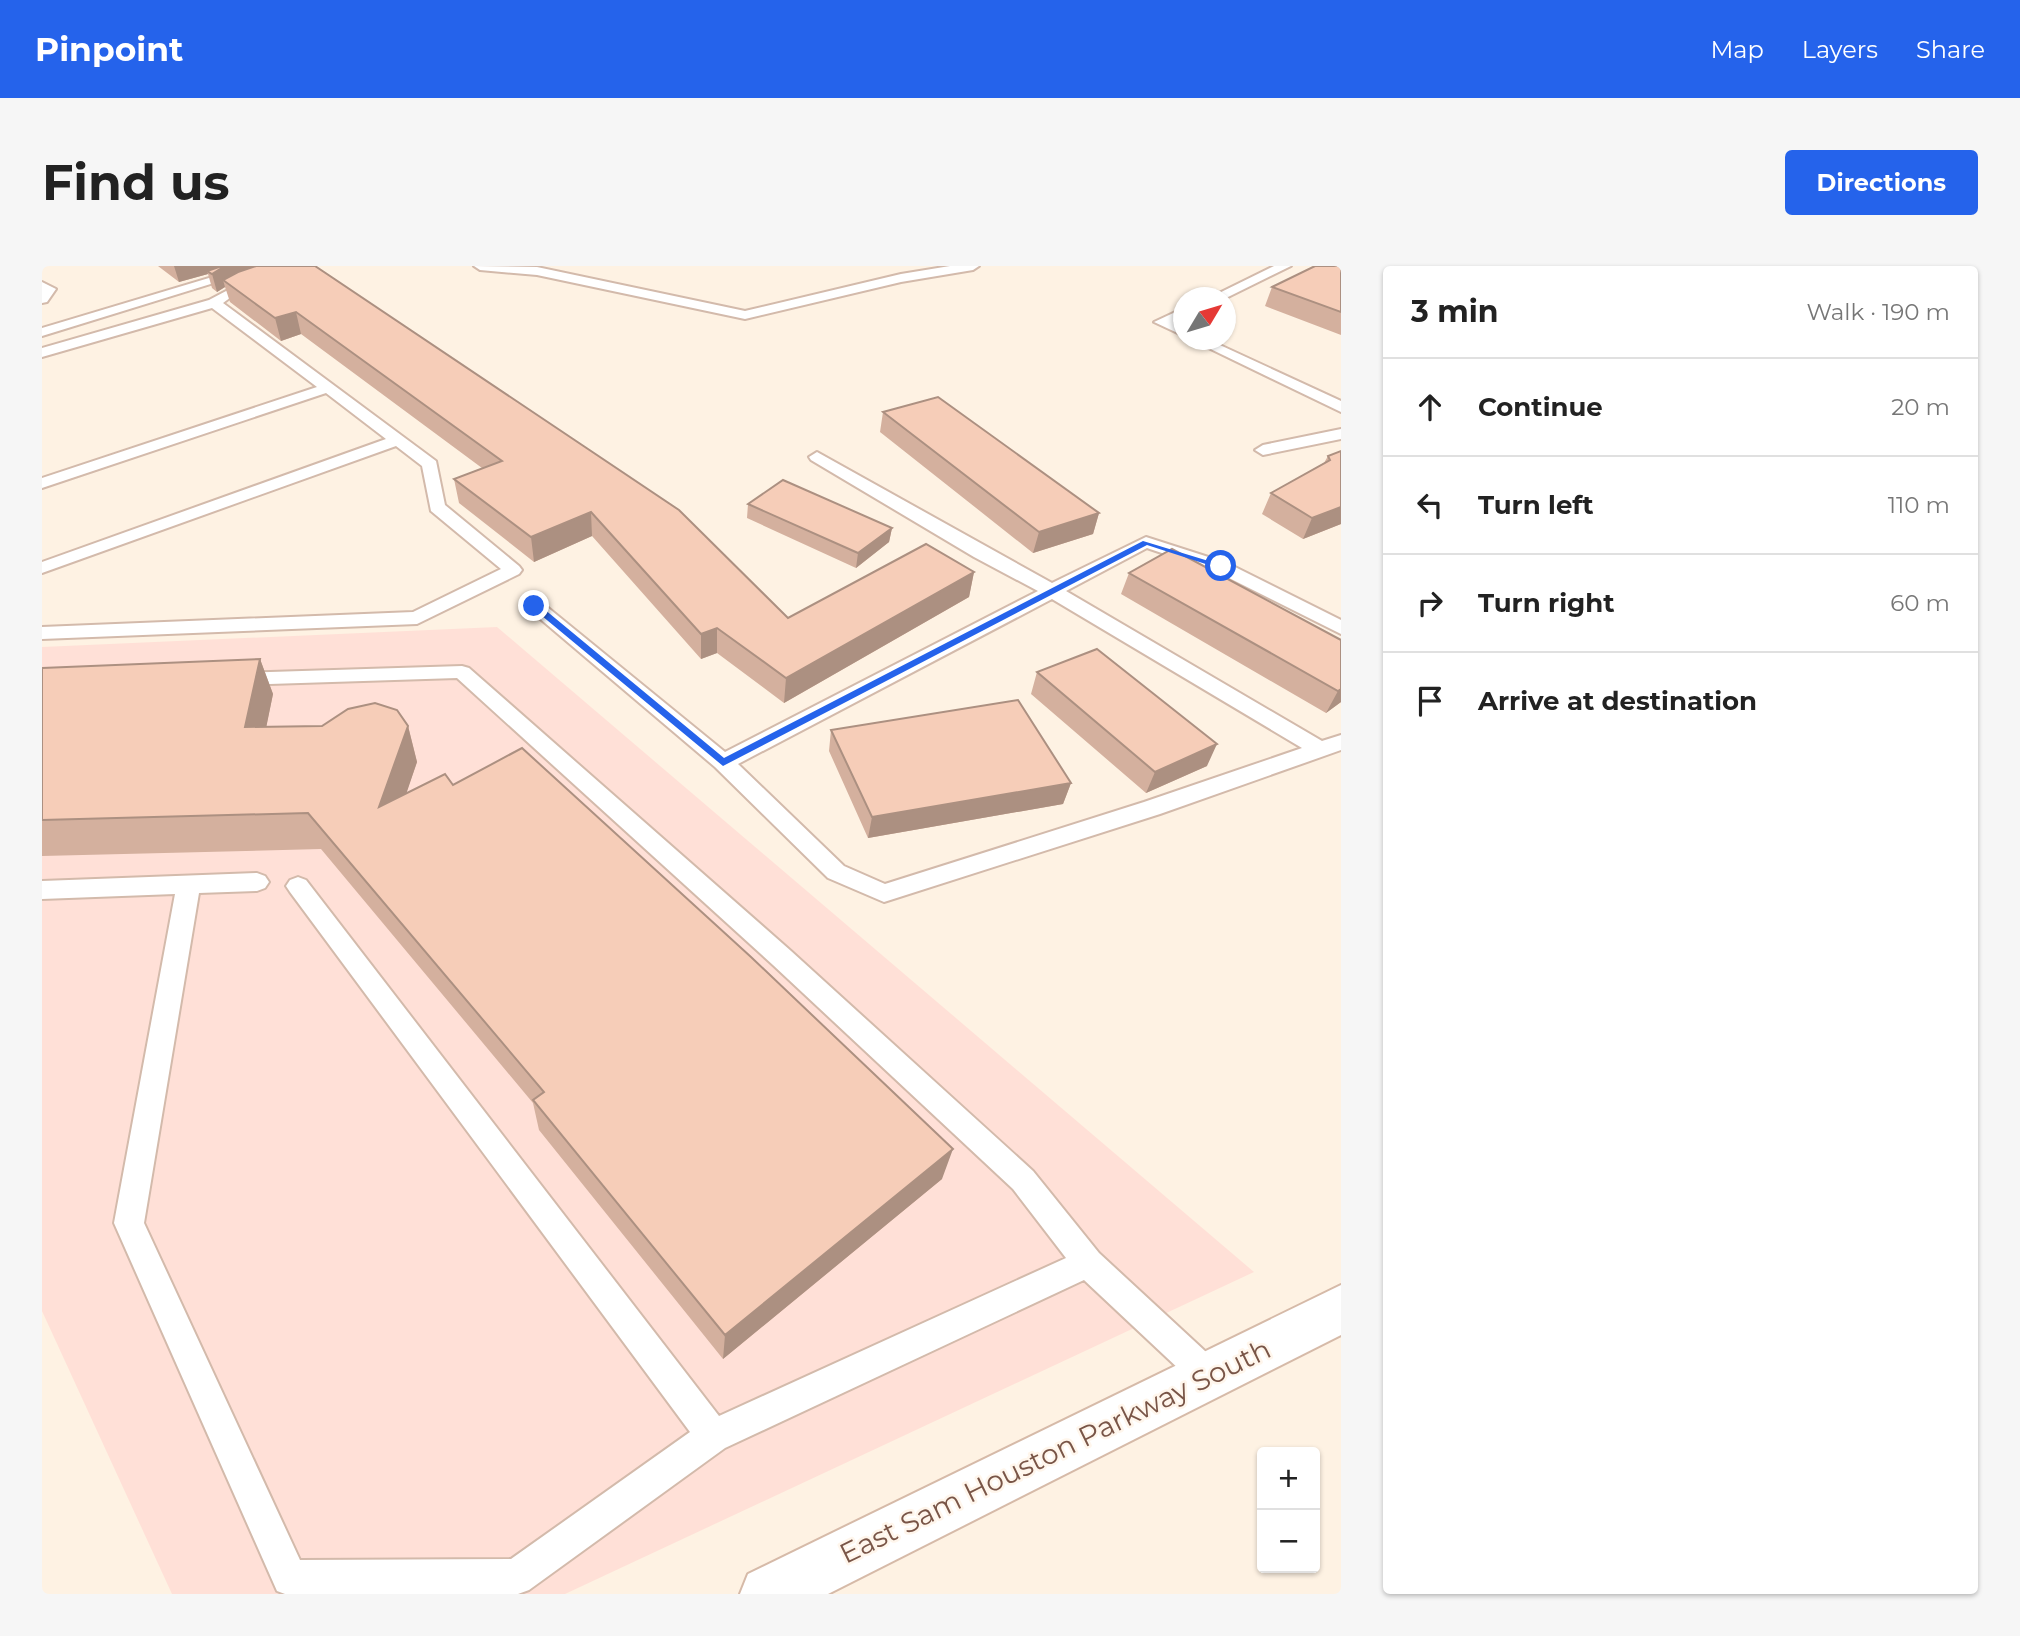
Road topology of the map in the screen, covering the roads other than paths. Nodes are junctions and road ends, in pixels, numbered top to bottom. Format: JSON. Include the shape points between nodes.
{"nodes":[{"id":1,"x":263,"y":266,"type":"edge"},
{"id":2,"x":480,"y":266,"type":"edge"},
{"id":3,"x":973,"y":266,"type":"edge"},
{"id":4,"x":1284,"y":266,"type":"edge"},
{"id":5,"x":276,"y":277,"type":"edge"},
{"id":6,"x":42,"y":286,"type":"edge"},
{"id":7,"x":1236,"y":288,"type":"edge"},
{"id":8,"x":42,"y":299,"type":"edge"},
{"id":9,"x":214,"y":303,"type":"junction"},
{"id":10,"x":42,"y":310,"type":"edge"},
{"id":11,"x":1173,"y":317,"type":"edge"},
{"id":12,"x":1173,"y":327,"type":"edge"},
{"id":13,"x":42,"y":330,"type":"edge"},
{"id":14,"x":1220,"y":350,"type":"edge"},
{"id":15,"x":42,"y":353,"type":"edge"},
{"id":16,"x":330,"y":387,"type":"junction"},
{"id":17,"x":1341,"y":407,"type":"edge"},
{"id":18,"x":1341,"y":434,"type":"edge"},
{"id":19,"x":399,"y":440,"type":"junction"},
{"id":20,"x":1264,"y":450,"type":"dead end"},
{"id":21,"x":817,"y":457,"type":"dead end"},
{"id":22,"x":42,"y":483,"type":"edge"},
{"id":23,"x":42,"y":568,"type":"edge"},
{"id":24,"x":1054,"y":592,"type":"junction"},
{"id":25,"x":534,"y":606,"type":"dead end"},
{"id":26,"x":1341,"y":628,"type":"edge"},
{"id":27,"x":42,"y":633,"type":"edge"},
{"id":28,"x":218,"y":679,"type":"edge"},
{"id":29,"x":1331,"y":746,"type":"edge"},
{"id":30,"x":723,"y":762,"type":"junction"},
{"id":31,"x":257,"y":882,"type":"dead end"},
{"id":32,"x":190,"y":884,"type":"junction"},
{"id":33,"x":298,"y":886,"type":"dead end"},
{"id":34,"x":42,"y":890,"type":"edge"},
{"id":35,"x":1088,"y":1263,"type":"junction"},
{"id":36,"x":1341,"y":1309,"type":"edge"},
{"id":37,"x":1208,"y":1375,"type":"junction"},
{"id":38,"x":713,"y":1436,"type":"junction"},
{"id":39,"x":518,"y":1585,"type":"edge"},
{"id":40,"x":768,"y":1594,"type":"edge"}],
"edges":[{"from":1,"to":13,"type":"lane"},
{"from":2,"to":3,"type":"lane","via":[[537,271],[745,315]]},
{"from":4,"to":7,"type":"lane"},
{"from":5,"to":9,"type":"lane","via":[[238,288]]},
{"from":6,"to":8,"type":"lane","via":[[49,289]]},
{"from":9,"to":15,"type":"lane"},
{"from":9,"to":16,"type":"lane"},
{"from":10,"to":13,"type":"lane","via":[[54,317]]},
{"from":11,"to":12,"type":"lane","via":[[1161,322]]},
{"from":14,"to":17,"type":"lane"},
{"from":16,"to":19,"type":"lane"},
{"from":16,"to":22,"type":"lane"},
{"from":18,"to":20,"type":"lane"},
{"from":19,"to":23,"type":"lane"},
{"from":19,"to":27,"type":"lane","via":[[430,464],[437,508],[513,570],[417,618]]},
{"from":21,"to":24,"type":"lane"},
{"from":24,"to":26,"type":"lane","via":[[1146,542],[1221,566]]},
{"from":24,"to":29,"type":"lane"},
{"from":24,"to":30,"type":"lane"},
{"from":25,"to":30,"type":"lane"},
{"from":28,"to":35,"type":"lane","via":[[462,673],[1023,1180]]},
{"from":29,"to":30,"type":"lane","via":[[884,893],[836,872]]},
{"from":31,"to":32,"type":"lane"},
{"from":32,"to":34,"type":"lane"},
{"from":32,"to":39,"type":"lane","via":[[130,1223],[290,1578]]},
{"from":33,"to":38,"type":"lane"},
{"from":35,"to":37,"type":"lane"},
{"from":35,"to":38,"type":"lane"},
{"from":36,"to":37,"type":"main road","name":"East Sam Houston Parkway South"},
{"from":37,"to":40,"type":"main road","name":"East Sam Houston Parkway South"},
{"from":38,"to":39,"type":"lane"}]}
